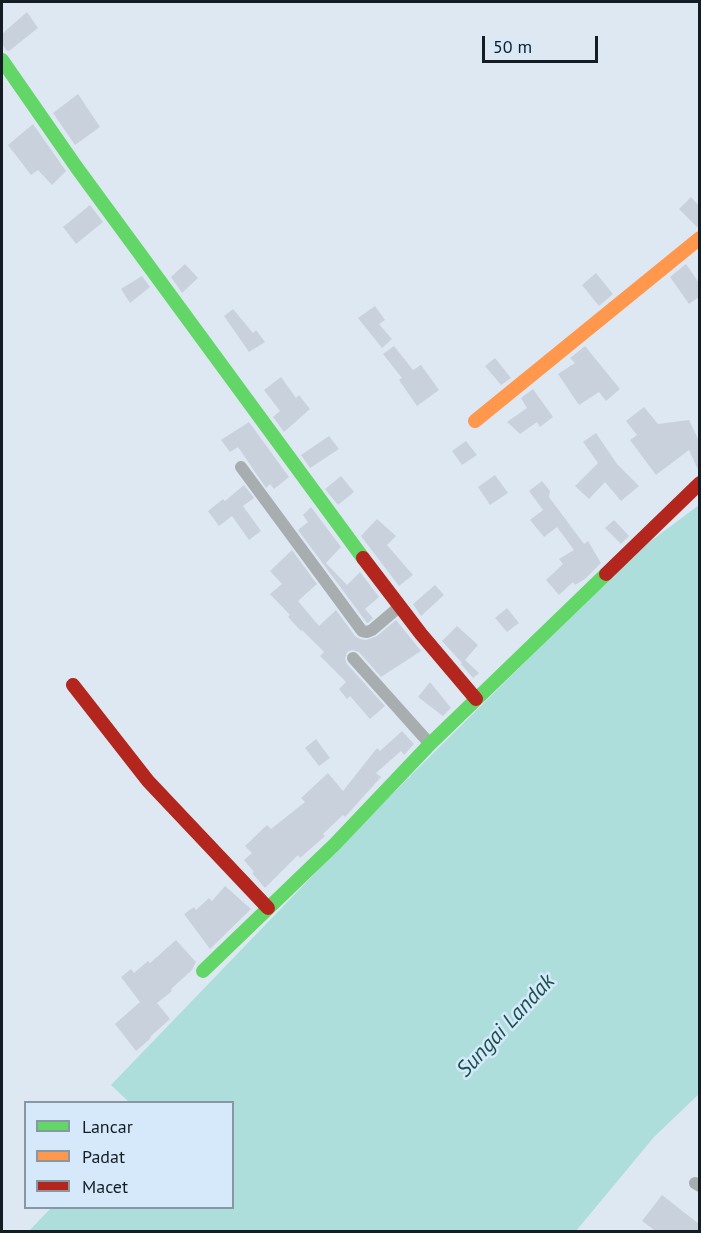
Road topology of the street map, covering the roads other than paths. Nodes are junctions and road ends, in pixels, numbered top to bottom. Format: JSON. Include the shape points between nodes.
{"nodes":[{"id":1,"x":2,"y":60,"type":"edge"},
{"id":2,"x":699,"y":238,"type":"edge"},
{"id":3,"x":476,"y":421,"type":"dead end"},
{"id":4,"x":240,"y":467,"type":"dead end"},
{"id":5,"x":699,"y":483,"type":"edge"},
{"id":6,"x":399,"y":607,"type":"junction"},
{"id":7,"x":354,"y":658,"type":"dead end"},
{"id":8,"x":73,"y":685,"type":"dead end"},
{"id":9,"x":476,"y":699,"type":"junction"},
{"id":10,"x":430,"y":744,"type":"junction"},
{"id":11,"x":268,"y":908,"type":"junction"},
{"id":12,"x":203,"y":971,"type":"dead end"}],
"edges":[{"from":1,"to":6,"type":"street"},
{"from":2,"to":3,"type":"street"},
{"from":4,"to":6,"type":"street","via":[[362,631],[372,630]]},
{"from":5,"to":9,"type":"street"},
{"from":6,"to":9,"type":"street"},
{"from":7,"to":10,"type":"street"},
{"from":8,"to":11,"type":"street","via":[[148,781]]},
{"from":9,"to":10,"type":"street"},
{"from":10,"to":11,"type":"street"},
{"from":11,"to":12,"type":"street"}]}
